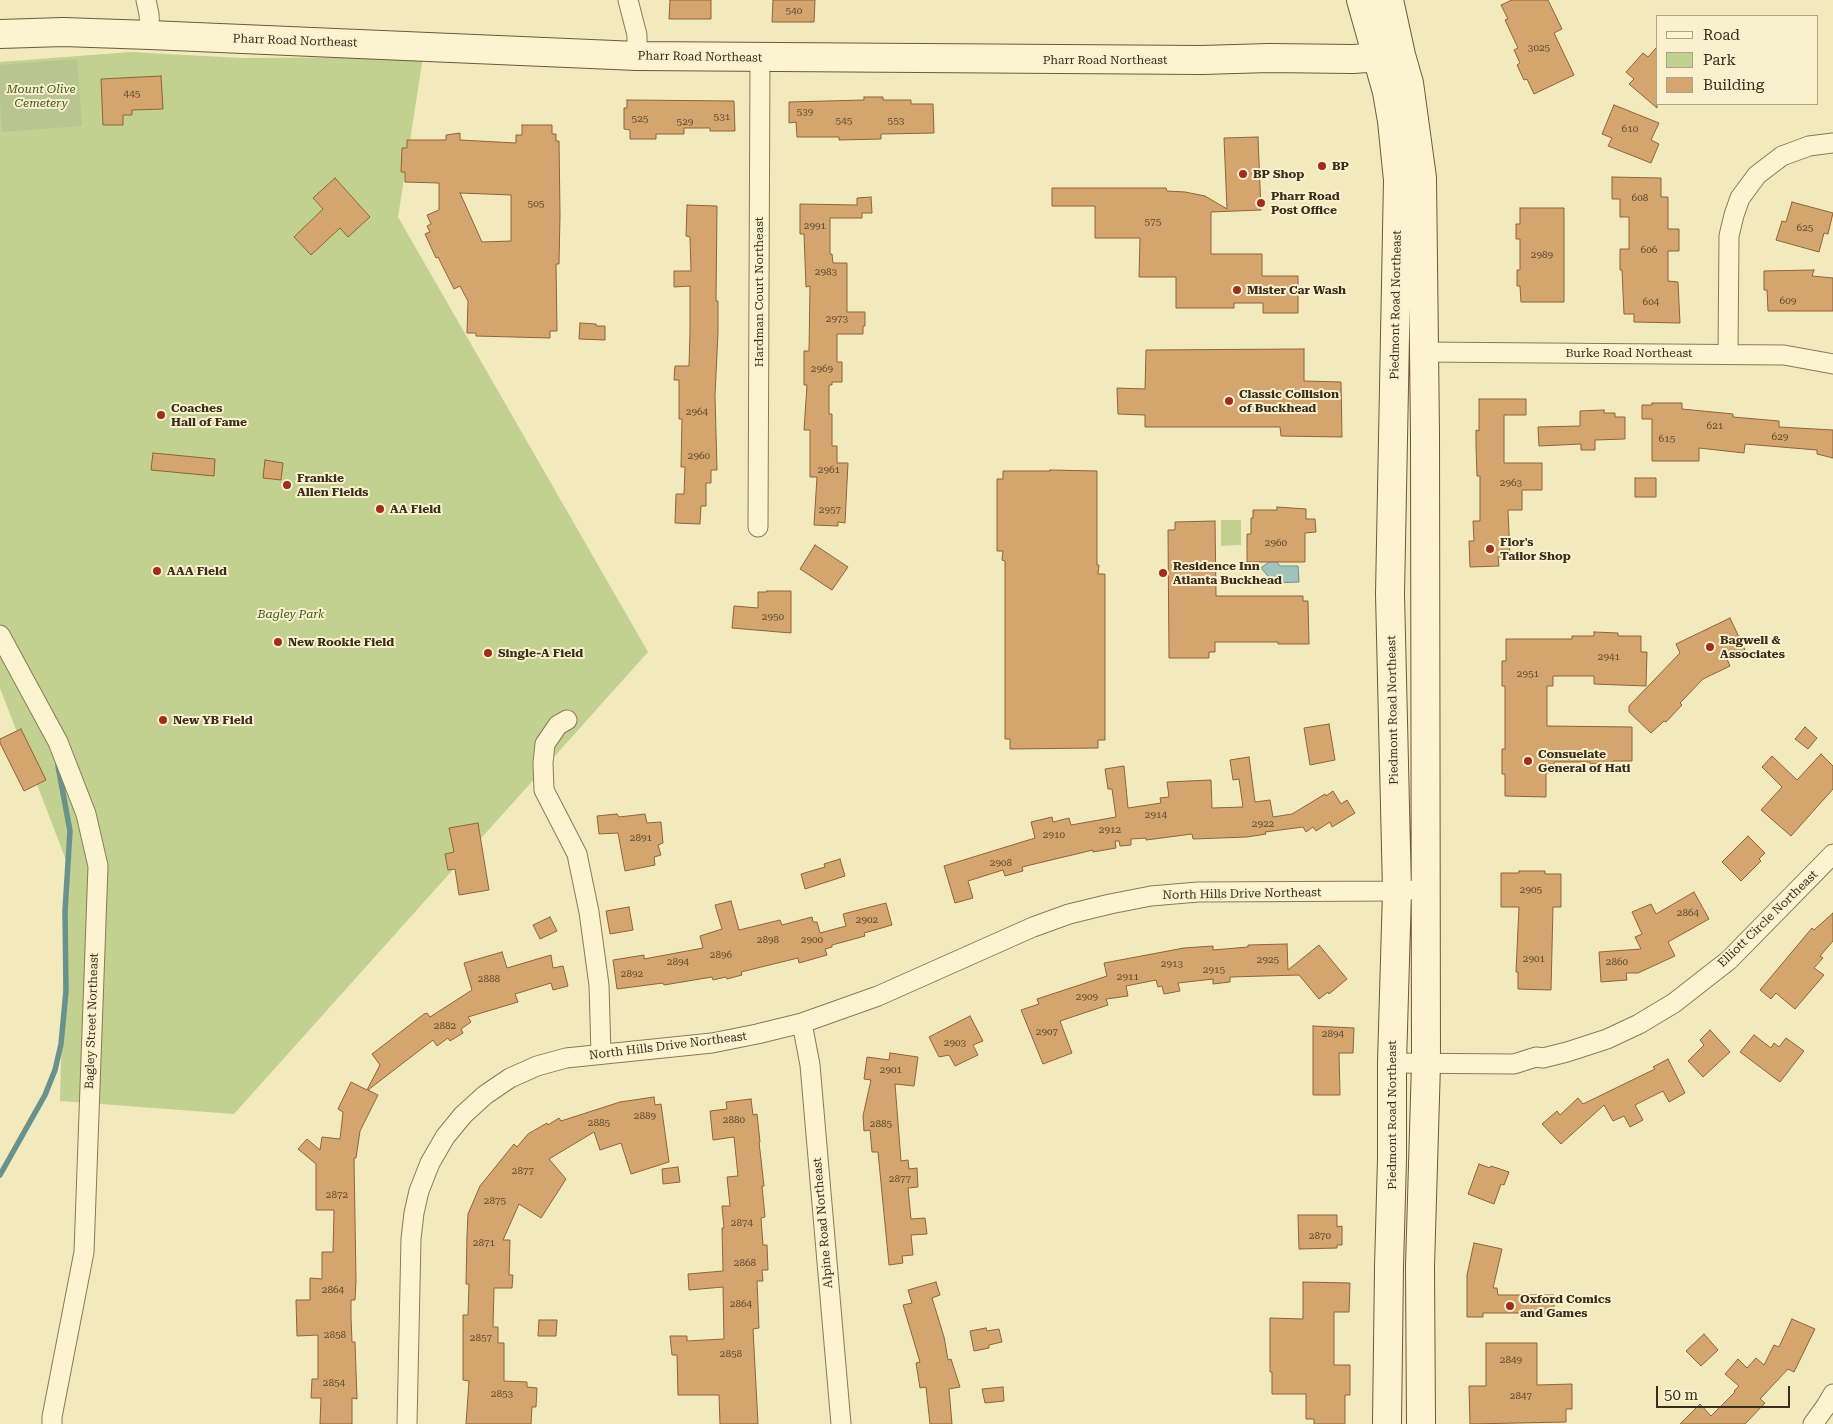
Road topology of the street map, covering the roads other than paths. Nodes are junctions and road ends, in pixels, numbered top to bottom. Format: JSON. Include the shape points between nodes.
{"nodes":[{"id":1,"x":146,"y":0,"type":"edge"},
{"id":2,"x":628,"y":0,"type":"edge"},
{"id":3,"x":1361,"y":0,"type":"edge"},
{"id":4,"x":1389,"y":0,"type":"edge"},
{"id":5,"x":0,"y":34,"type":"edge"},
{"id":6,"x":150,"y":35,"type":"junction"},
{"id":7,"x":637,"y":56,"type":"junction"},
{"id":8,"x":1388,"y":56,"type":"junction"},
{"id":9,"x":760,"y":58,"type":"junction"},
{"id":10,"x":1833,"y":143,"type":"edge"},
{"id":11,"x":1423,"y":352,"type":"junction"},
{"id":12,"x":1728,"y":354,"type":"junction"},
{"id":13,"x":1833,"y":364,"type":"edge"},
{"id":14,"x":758,"y":527,"type":"dead end"},
{"id":15,"x":0,"y":635,"type":"edge"},
{"id":16,"x":567,"y":720,"type":"dead end"},
{"id":17,"x":1833,"y":854,"type":"edge"},
{"id":18,"x":1426,"y":888,"type":"junction"},
{"id":19,"x":1397,"y":891,"type":"junction"},
{"id":20,"x":802,"y":1023,"type":"junction"},
{"id":21,"x":601,"y":1054,"type":"junction"},
{"id":22,"x":1392,"y":1064,"type":"junction"},
{"id":23,"x":1426,"y":1064,"type":"junction"},
{"id":24,"x":1833,"y":1394,"type":"edge"},
{"id":25,"x":52,"y":1424,"type":"edge"},
{"id":26,"x":408,"y":1424,"type":"edge"},
{"id":27,"x":840,"y":1424,"type":"edge"},
{"id":28,"x":1387,"y":1424,"type":"edge"},
{"id":29,"x":1421,"y":1424,"type":"edge"},
{"id":30,"x":1813,"y":1424,"type":"edge"}],
"edges":[{"from":1,"to":6,"type":"street"},
{"from":2,"to":7,"type":"street","via":[[637,35]]},
{"from":3,"to":8,"type":"main road","name":"Piedmont Road Northeast"},
{"from":4,"to":8,"type":"main road","name":"Piedmont Road Northeast"},
{"from":5,"to":6,"type":"main road","name":"Pharr Road Northeast"},
{"from":6,"to":7,"type":"main road","name":"Pharr Road Northeast"},
{"from":7,"to":9,"type":"main road","name":"Pharr Road Northeast"},
{"from":8,"to":9,"type":"main road","name":"Pharr Road Northeast","via":[[1191,60]]},
{"from":8,"to":11,"type":"main road","name":"Piedmont Road Northeast","via":[[1410,88],[1422,178]]},
{"from":8,"to":19,"type":"main road","name":"Piedmont Road Northeast","via":[[1387,92],[1398,180],[1390,594]]},
{"from":9,"to":14,"type":"street","name":"Hardman Court Northeast"},
{"from":10,"to":12,"type":"street","via":[[1809,146],[1782,156],[1757,175],[1740,198],[1729,236]]},
{"from":11,"to":12,"type":"street","name":"Burke Road Northeast"},
{"from":11,"to":18,"type":"main road","name":"Piedmont Road Northeast"},
{"from":12,"to":13,"type":"street","name":"Burke Road Northeast","via":[[1784,354]]},
{"from":15,"to":25,"type":"street","name":"Bagley Street Northeast","via":[[58,742],[86,814],[98,866],[84,1252]]},
{"from":16,"to":21,"type":"street","via":[[558,726],[545,744],[544,790],[577,854],[599,984]]},
{"from":17,"to":23,"type":"street","name":"Elliott Circle Northeast","via":[[1729,960],[1674,1003],[1639,1024],[1567,1052],[1514,1064]]},
{"from":18,"to":19,"type":"street","name":"North Hills Drive Northeast"},
{"from":18,"to":23,"type":"main road","name":"Piedmont Road Northeast"},
{"from":19,"to":20,"type":"street","name":"North Hills Drive Northeast","via":[[1198,892],[1110,904],[1033,927],[878,996]]},
{"from":19,"to":22,"type":"main road","name":"Piedmont Road Northeast"},
{"from":20,"to":21,"type":"street","name":"North Hills Drive Northeast","via":[[712,1043]]},
{"from":20,"to":27,"type":"street","name":"Alpine Road Northeast","via":[[810,1065]]},
{"from":21,"to":26,"type":"street","name":"North Hills Drive Northeast","via":[[566,1058],[510,1078],[463,1114],[430,1163],[419,1191],[411,1239]]},
{"from":22,"to":23,"type":"street","name":"Elliott Circle Northeast"},
{"from":22,"to":28,"type":"main road","name":"Piedmont Road Northeast"},
{"from":23,"to":29,"type":"main road","name":"Piedmont Road Northeast","via":[[1420,1266]]},
{"from":24,"to":30,"type":"street"}]}
